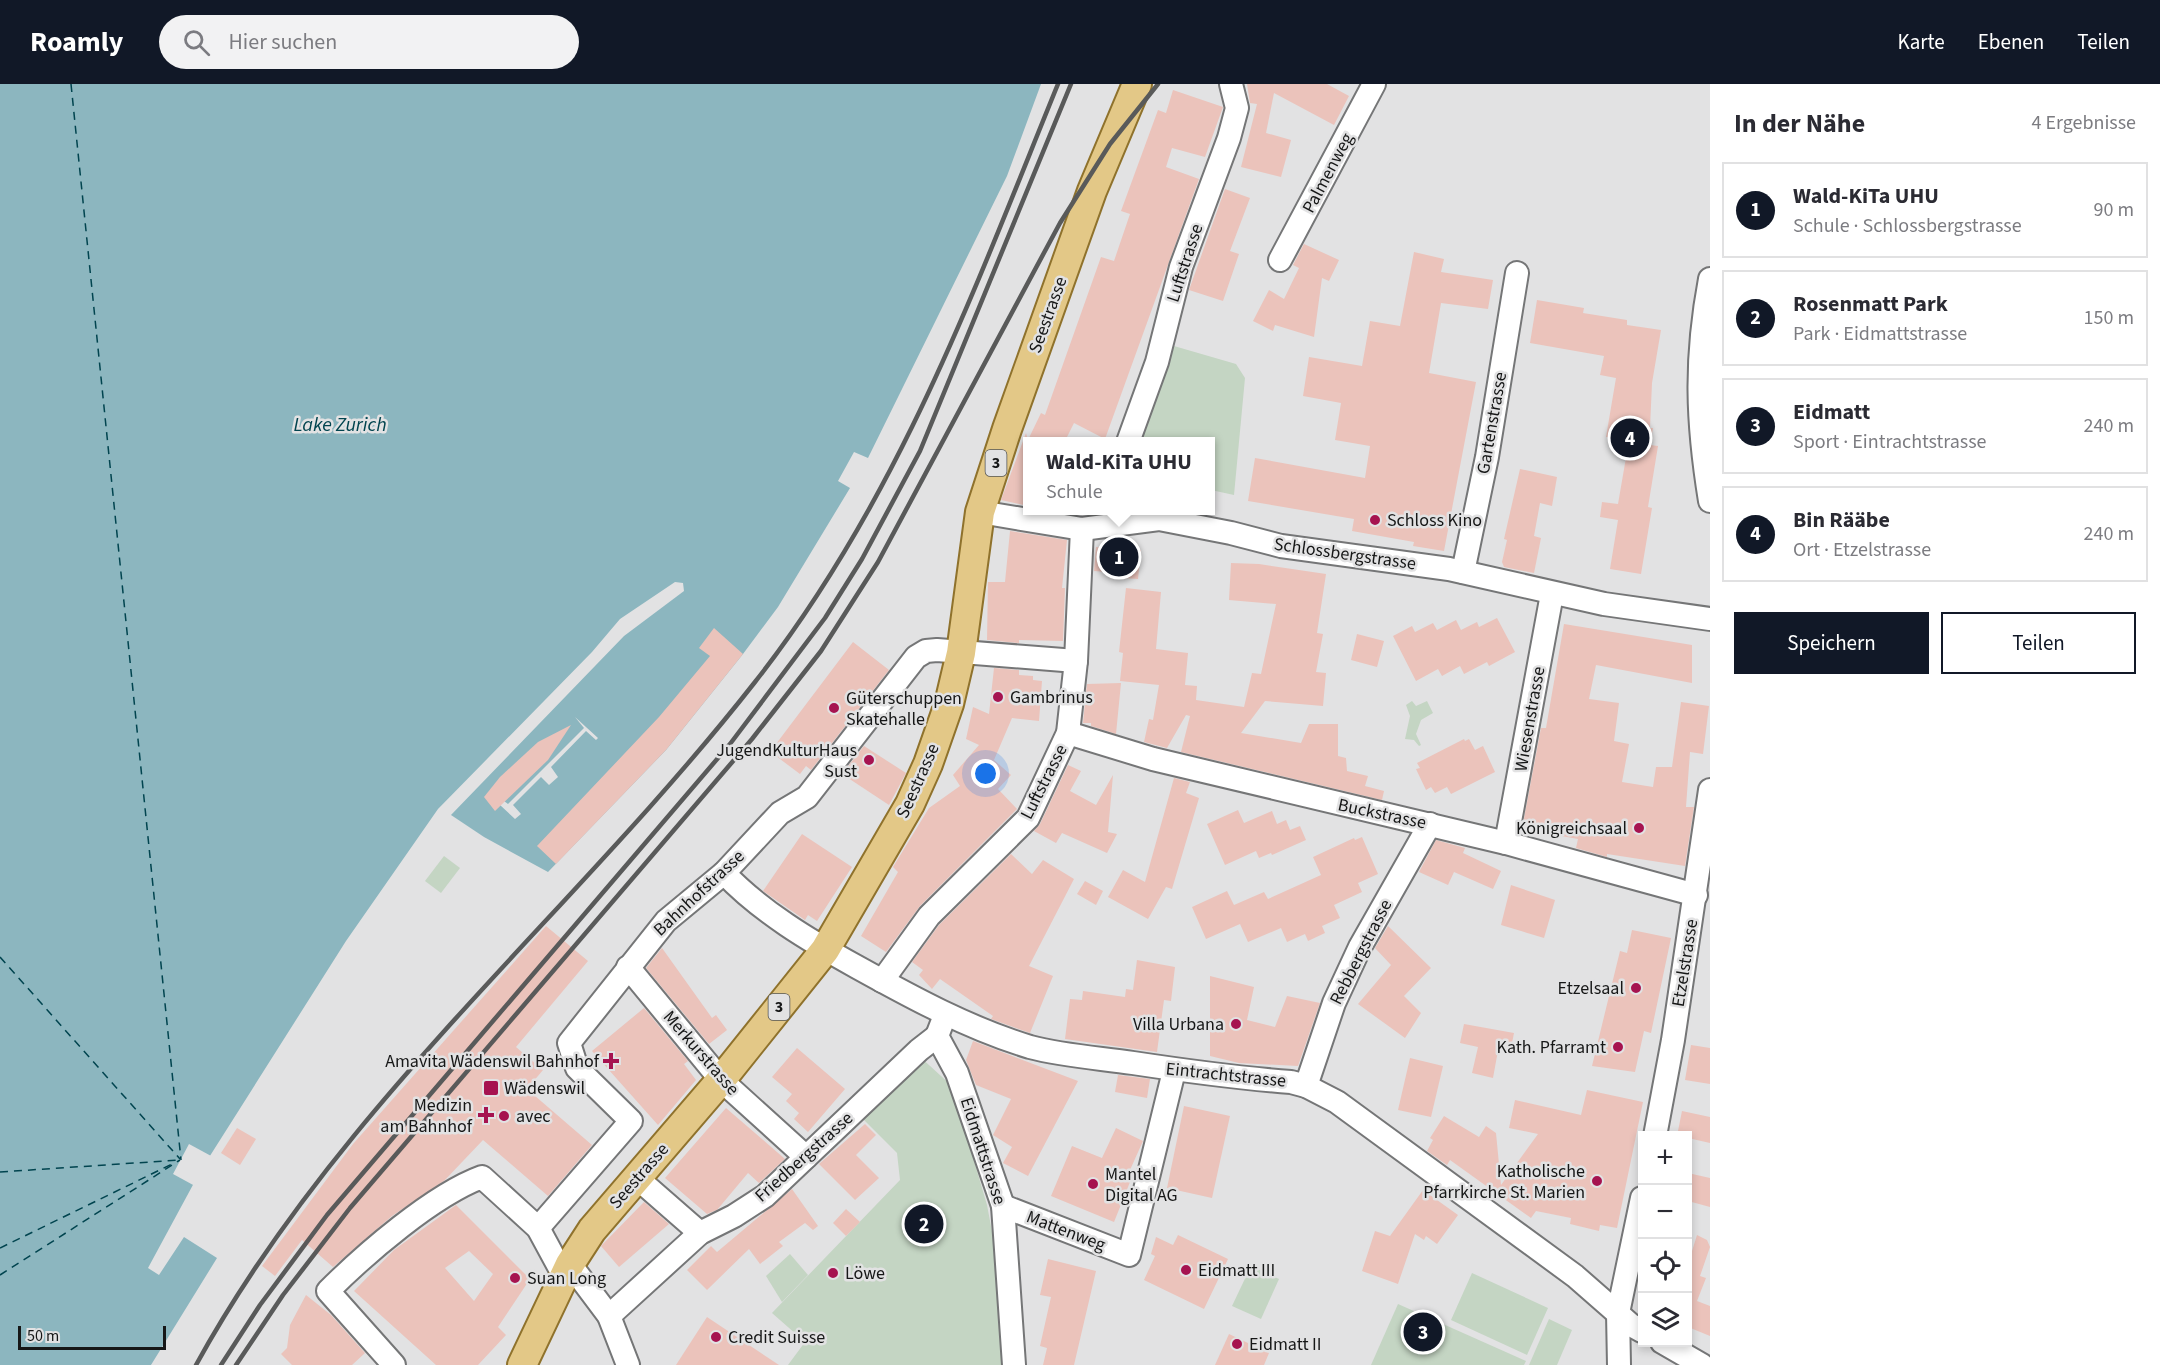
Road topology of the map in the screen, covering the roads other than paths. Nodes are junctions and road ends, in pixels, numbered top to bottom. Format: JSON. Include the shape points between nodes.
{"nodes":[{"id":1,"x":1137,"y":84,"type":"edge"},
{"id":2,"x":1231,"y":84,"type":"edge"},
{"id":3,"x":1374,"y":84,"type":"edge"},
{"id":4,"x":1280,"y":260,"type":"dead end"},
{"id":5,"x":1517,"y":273,"type":"dead end"},
{"id":6,"x":1710,"y":279,"type":"edge"},
{"id":7,"x":1129,"y":437,"type":"edge"},
{"id":8,"x":1710,"y":501,"type":"edge"},
{"id":9,"x":980,"y":512,"type":"junction"},
{"id":10,"x":1096,"y":522,"type":"edge"},
{"id":11,"x":1463,"y":572,"type":"junction"},
{"id":12,"x":1552,"y":594,"type":"junction"},
{"id":13,"x":1710,"y":618,"type":"edge"},
{"id":14,"x":961,"y":653,"type":"junction"},
{"id":15,"x":1076,"y":661,"type":"junction"},
{"id":16,"x":1068,"y":733,"type":"junction"},
{"id":17,"x":1710,"y":790,"type":"edge"},
{"id":18,"x":1430,"y":824,"type":"junction"},
{"id":19,"x":1506,"y":843,"type":"junction"},
{"id":20,"x":724,"y":873,"type":"junction"},
{"id":21,"x":1696,"y":895,"type":"junction"},
{"id":22,"x":825,"y":950,"type":"junction"},
{"id":23,"x":627,"y":967,"type":"junction"},
{"id":24,"x":882,"y":981,"type":"junction"},
{"id":25,"x":941,"y":1026,"type":"junction"},
{"id":26,"x":1174,"y":1071,"type":"junction"},
{"id":27,"x":721,"y":1080,"type":"junction"},
{"id":28,"x":1306,"y":1086,"type":"junction"},
{"id":29,"x":1656,"y":1131,"type":"edge"},
{"id":30,"x":806,"y":1157,"type":"junction"},
{"id":31,"x":637,"y":1178,"type":"junction"},
{"id":32,"x":1003,"y":1206,"type":"junction"},
{"id":33,"x":1638,"y":1217,"type":"edge"},
{"id":34,"x":538,"y":1228,"type":"junction"},
{"id":35,"x":700,"y":1233,"type":"junction"},
{"id":36,"x":567,"y":1270,"type":"junction"},
{"id":37,"x":1618,"y":1312,"type":"junction"},
{"id":38,"x":609,"y":1316,"type":"junction"},
{"id":39,"x":1638,"y":1328,"type":"edge"},
{"id":40,"x":1671,"y":1347,"type":"edge"},
{"id":41,"x":520,"y":1361,"type":"edge"},
{"id":42,"x":394,"y":1365,"type":"edge"},
{"id":43,"x":628,"y":1365,"type":"edge"},
{"id":44,"x":1014,"y":1365,"type":"edge"},
{"id":45,"x":1619,"y":1365,"type":"edge"},
{"id":46,"x":1702,"y":1365,"type":"edge"}],
"edges":[{"from":1,"to":9,"type":"main road","name":"Seestrasse","number":"3","via":[[1092,191]]},
{"from":2,"to":7,"type":"street","name":"Luftstrasse","via":[[1237,108],[1229,138],[1181,267],[1156,362]]},
{"from":3,"to":4,"type":"street","name":"Palmenweg"},
{"from":5,"to":11,"type":"street","name":"Gartenstrasse","via":[[1487,457]]},
{"from":6,"to":8,"type":"street","via":[[1700,330],[1698,400]]},
{"from":9,"to":10,"type":"street","name":"Schlossbergstrasse"},
{"from":9,"to":14,"type":"main road","name":"Seestrasse","number":"3"},
{"from":10,"to":11,"type":"street","name":"Schlossbergstrasse","via":[[1159,519],[1281,546]]},
{"from":10,"to":15,"type":"street","name":"Luftstrasse"},
{"from":11,"to":12,"type":"street","name":"Schlossbergstrasse"},
{"from":12,"to":13,"type":"street","name":"Schlossbergstrasse"},
{"from":12,"to":19,"type":"street","name":"Wiesenstrasse"},
{"from":14,"to":15,"type":"street","name":"Bahnhofstrasse"},
{"from":14,"to":20,"type":"street","name":"Bahnhofstrasse","via":[[937,650],[916,657],[807,797],[780,813]]},
{"from":14,"to":22,"type":"main road","name":"Seestrasse","number":"3","via":[[950,704],[928,764],[886,849]]},
{"from":15,"to":16,"type":"street","name":"Luftstrasse"},
{"from":16,"to":18,"type":"street","name":"Buckstrasse","via":[[1217,776]]},
{"from":16,"to":24,"type":"street","name":"Luftstrasse","via":[[1028,819],[929,916]]},
{"from":17,"to":21,"type":"street","name":"Etzelstrasse"},
{"from":18,"to":19,"type":"street","name":"Buckstrasse"},
{"from":18,"to":28,"type":"street","name":"Rebbergstrasse","via":[[1360,947],[1334,1003]]},
{"from":19,"to":21,"type":"street","name":"Buckstrasse"},
{"from":20,"to":22,"type":"street","name":"Eintrachtstrasse","via":[[748,898]]},
{"from":20,"to":23,"type":"street","name":"Bahnhofstrasse","via":[[666,921]]},
{"from":21,"to":29,"type":"street","name":"Etzelstrasse"},
{"from":22,"to":24,"type":"street","name":"Eintrachtstrasse"},
{"from":22,"to":27,"type":"main road","name":"Seestrasse","number":"3"},
{"from":23,"to":27,"type":"street","name":"Merkurstrasse"},
{"from":23,"to":34,"type":"street","name":"Bahnhofstrasse","via":[[569,1043],[577,1068],[631,1121]]},
{"from":24,"to":25,"type":"street","name":"Eintrachtstrasse"},
{"from":25,"to":26,"type":"street","name":"Eintrachtstrasse","via":[[1031,1047]]},
{"from":25,"to":30,"type":"street","name":"Friedbergstrasse"},
{"from":25,"to":32,"type":"street","name":"Eidmattstrasse"},
{"from":26,"to":28,"type":"street","name":"Eintrachtstrasse"},
{"from":26,"to":32,"type":"street","name":"Mattenweg","via":[[1129,1255]]},
{"from":27,"to":30,"type":"street","name":"Merkurstrasse"},
{"from":27,"to":31,"type":"main road","name":"Seestrasse","number":"3"},
{"from":28,"to":37,"type":"street","name":"Eintrachtstrasse","via":[[1360,1119],[1575,1276]]},
{"from":30,"to":35,"type":"street","name":"Friedbergstrasse","via":[[765,1196]]},
{"from":31,"to":35,"type":"street"},
{"from":31,"to":36,"type":"main road","name":"Seestrasse","number":"3","via":[[592,1230]]},
{"from":32,"to":44,"type":"street","name":"Eidmattstrasse"},
{"from":33,"to":37,"type":"street"},
{"from":34,"to":36,"type":"street"},
{"from":34,"to":42,"type":"street","via":[[482,1177],[459,1186],[358,1261],[328,1291]]},
{"from":35,"to":38,"type":"street","name":"Friedbergstrasse"},
{"from":36,"to":38,"type":"street"},
{"from":36,"to":41,"type":"main road","name":"Seestrasse","number":"3"},
{"from":37,"to":39,"type":"street","name":"Eintrachtstrasse"},
{"from":37,"to":45,"type":"street"},
{"from":38,"to":43,"type":"street"},
{"from":40,"to":46,"type":"street"}]}
